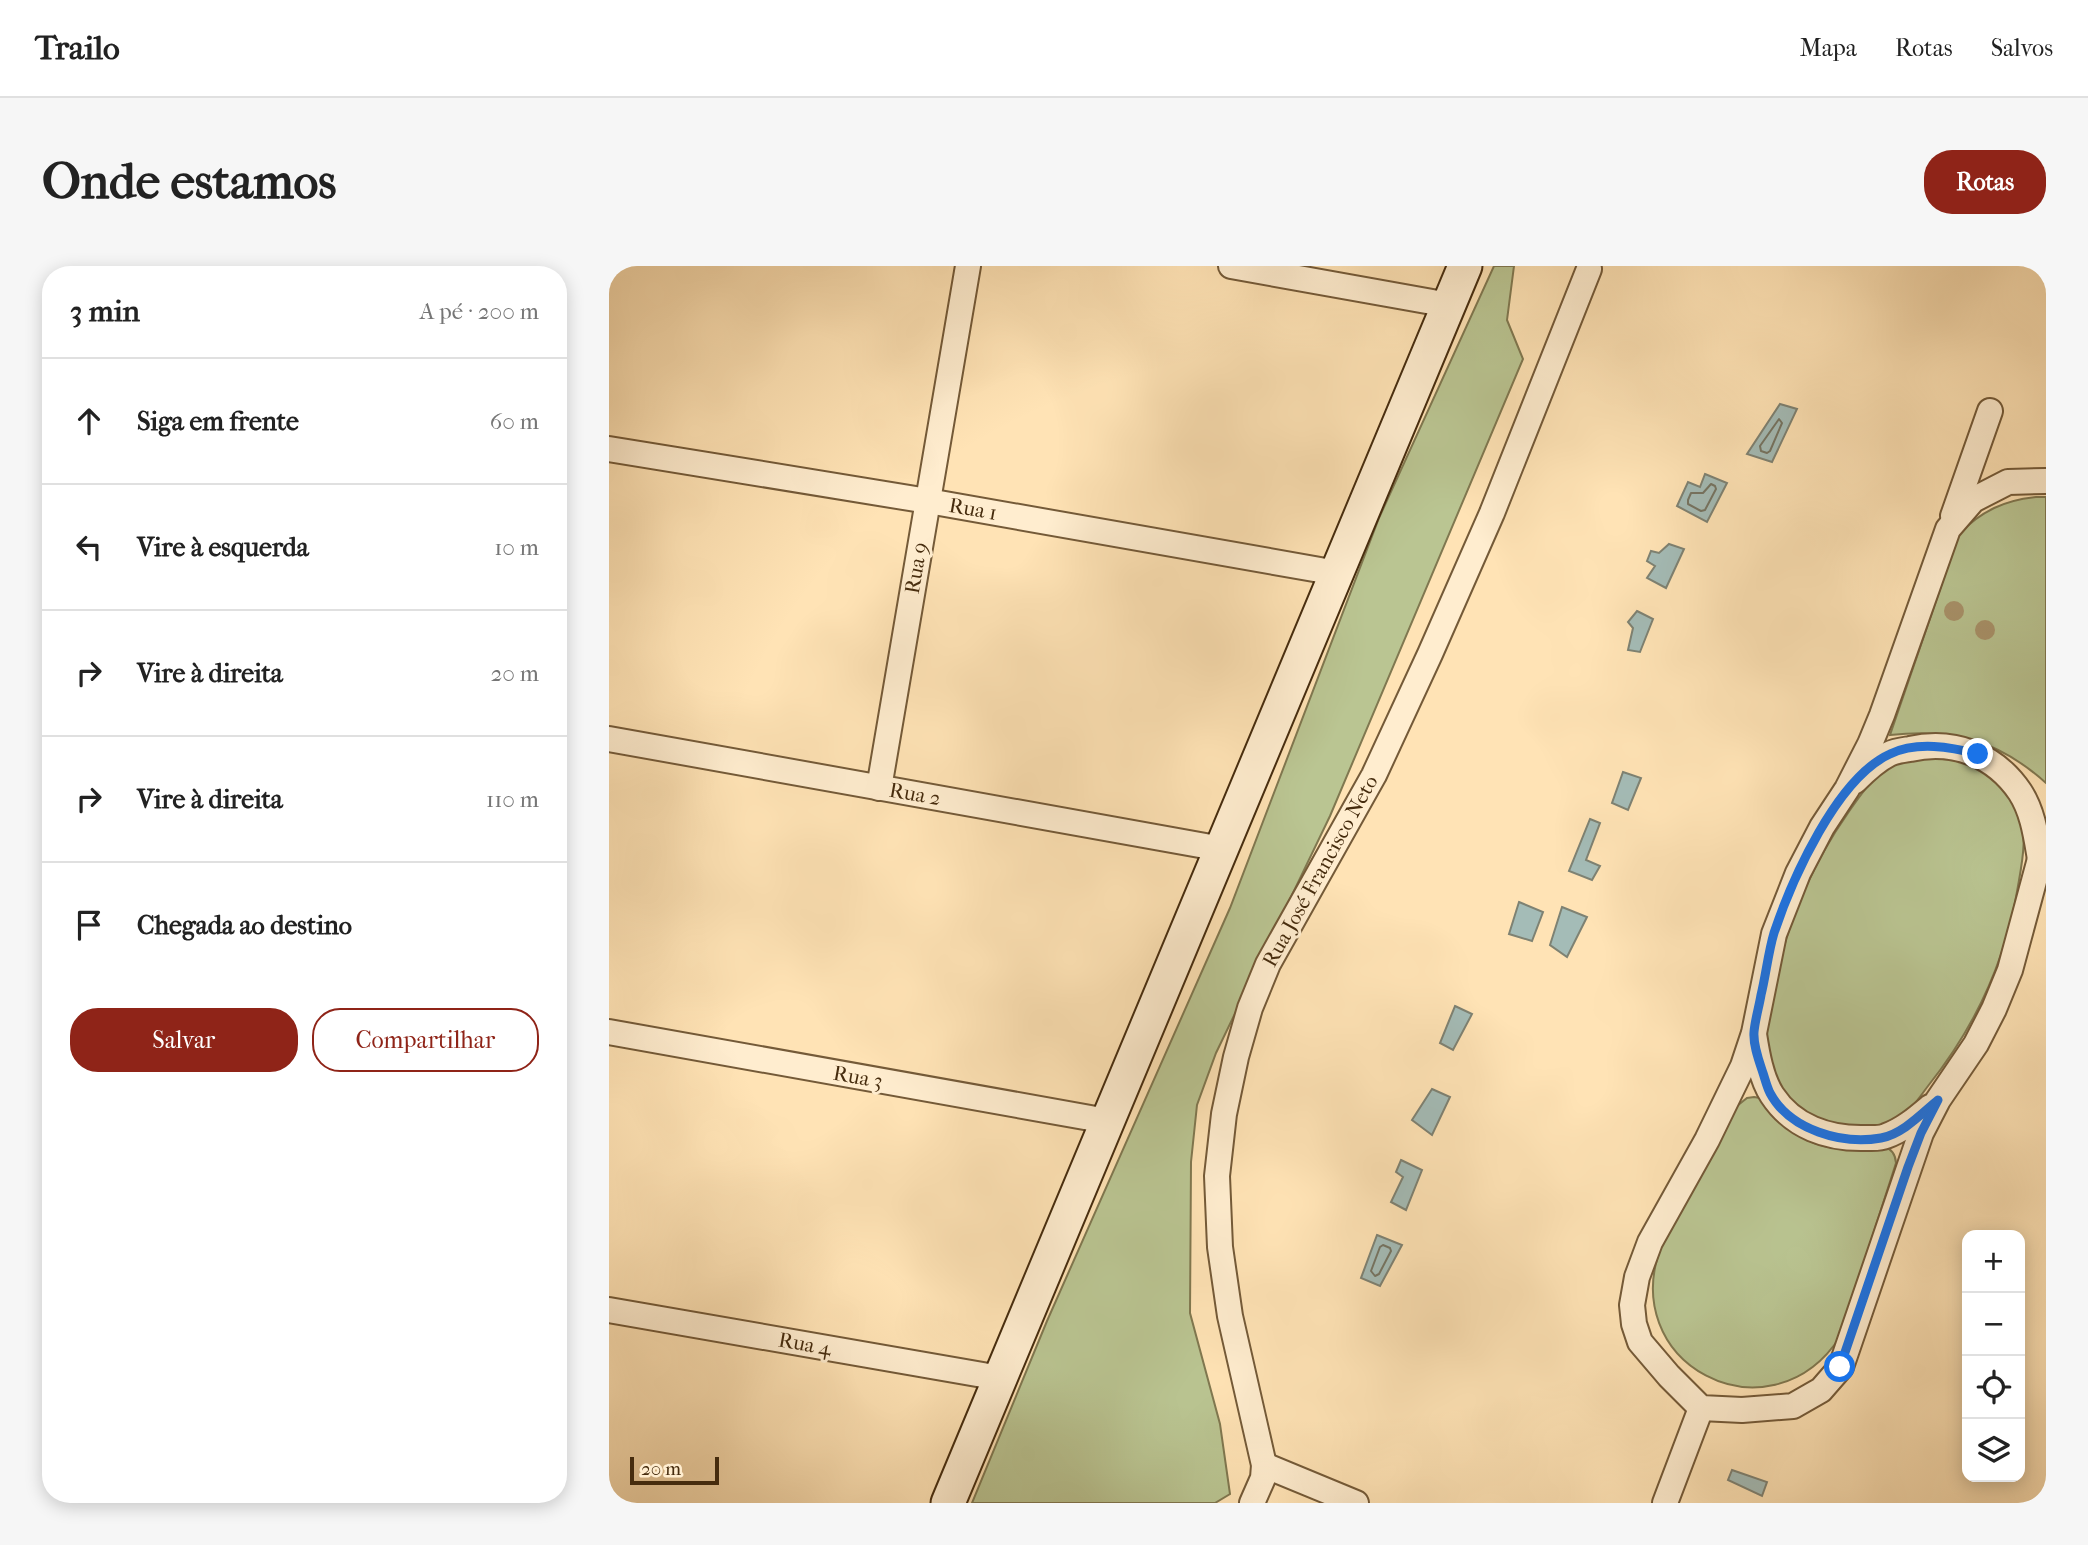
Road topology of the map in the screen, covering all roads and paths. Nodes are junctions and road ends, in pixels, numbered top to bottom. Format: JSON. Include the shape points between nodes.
{"nodes":[{"id":1,"x":968,"y":266,"type":"edge"},
{"id":2,"x":1231,"y":266,"type":"edge"},
{"id":3,"x":1465,"y":266,"type":"edge"},
{"id":4,"x":1588,"y":269,"type":"dead end"},
{"id":5,"x":1449,"y":305,"type":"junction"},
{"id":6,"x":1990,"y":411,"type":"dead end"},
{"id":7,"x":609,"y":449,"type":"edge"},
{"id":8,"x":2046,"y":481,"type":"edge"},
{"id":9,"x":928,"y":500,"type":"junction"},
{"id":10,"x":1948,"y":529,"type":"junction"},
{"id":11,"x":1337,"y":573,"type":"junction"},
{"id":12,"x":609,"y":739,"type":"edge"},
{"id":13,"x":879,"y":788,"type":"junction"},
{"id":14,"x":1847,"y":789,"type":"junction"},
{"id":15,"x":1221,"y":849,"type":"junction"},
{"id":16,"x":2043,"y":850,"type":"edge"},
{"id":17,"x":609,"y":1032,"type":"edge"},
{"id":18,"x":1754,"y":1033,"type":"junction"},
{"id":19,"x":1938,"y":1100,"type":"junction"},
{"id":20,"x":1107,"y":1121,"type":"junction"},
{"id":21,"x":609,"y":1310,"type":"edge"},
{"id":22,"x":1000,"y":1378,"type":"junction"},
{"id":23,"x":1701,"y":1408,"type":"junction"},
{"id":24,"x":1263,"y":1465,"type":"junction"},
{"id":25,"x":948,"y":1503,"type":"edge"},
{"id":26,"x":1252,"y":1503,"type":"edge"},
{"id":27,"x":1356,"y":1503,"type":"edge"},
{"id":28,"x":1665,"y":1503,"type":"edge"}],
"edges":[{"from":1,"to":9,"type":"street","name":"Rua 9"},
{"from":2,"to":5,"type":"street"},
{"from":3,"to":5,"type":"street"},
{"from":4,"to":24,"type":"street","name":"Rua José Francisco Neto","via":[[1492,513],[1435,641],[1374,775],[1268,964],[1236,1057],[1217,1177],[1220,1247],[1232,1328]]},
{"from":5,"to":11,"type":"street"},
{"from":6,"to":10,"type":"street"},
{"from":7,"to":9,"type":"street","name":"Rua 1"},
{"from":8,"to":10,"type":"street","via":[[2008,482],[1973,499]]},
{"from":9,"to":11,"type":"street","name":"Rua 1"},
{"from":9,"to":13,"type":"street","name":"Rua 9"},
{"from":10,"to":14,"type":"street","via":[[1882,715]]},
{"from":11,"to":15,"type":"street"},
{"from":12,"to":13,"type":"street","name":"Rua 2"},
{"from":13,"to":15,"type":"street","name":"Rua 2"},
{"from":14,"to":16,"type":"street","via":[[1890,753],[1922,746],[1978,754],[2003,772],[2020,793]]},
{"from":14,"to":18,"type":"street","via":[[1798,873],[1774,934]]},
{"from":15,"to":20,"type":"street"},
{"from":16,"to":19,"type":"street","via":[[1998,1000],[1976,1044]]},
{"from":17,"to":20,"type":"street","name":"Rua 3"},
{"from":18,"to":19,"type":"street","via":[[1771,1094],[1789,1115],[1816,1132],[1851,1139],[1883,1138]]},
{"from":18,"to":23,"type":"street","via":[[1731,1093],[1650,1242],[1632,1305],[1640,1342]]},
{"from":19,"to":23,"type":"street","via":[[1912,1156],[1840,1367],[1821,1390],[1793,1406]]},
{"from":20,"to":22,"type":"street"},
{"from":21,"to":22,"type":"street","name":"Rua 4"},
{"from":22,"to":25,"type":"street"},
{"from":23,"to":28,"type":"street"},
{"from":24,"to":26,"type":"street","name":"Rua José Francisco Neto","via":[[1263,1478]]},
{"from":24,"to":27,"type":"street"}]}
